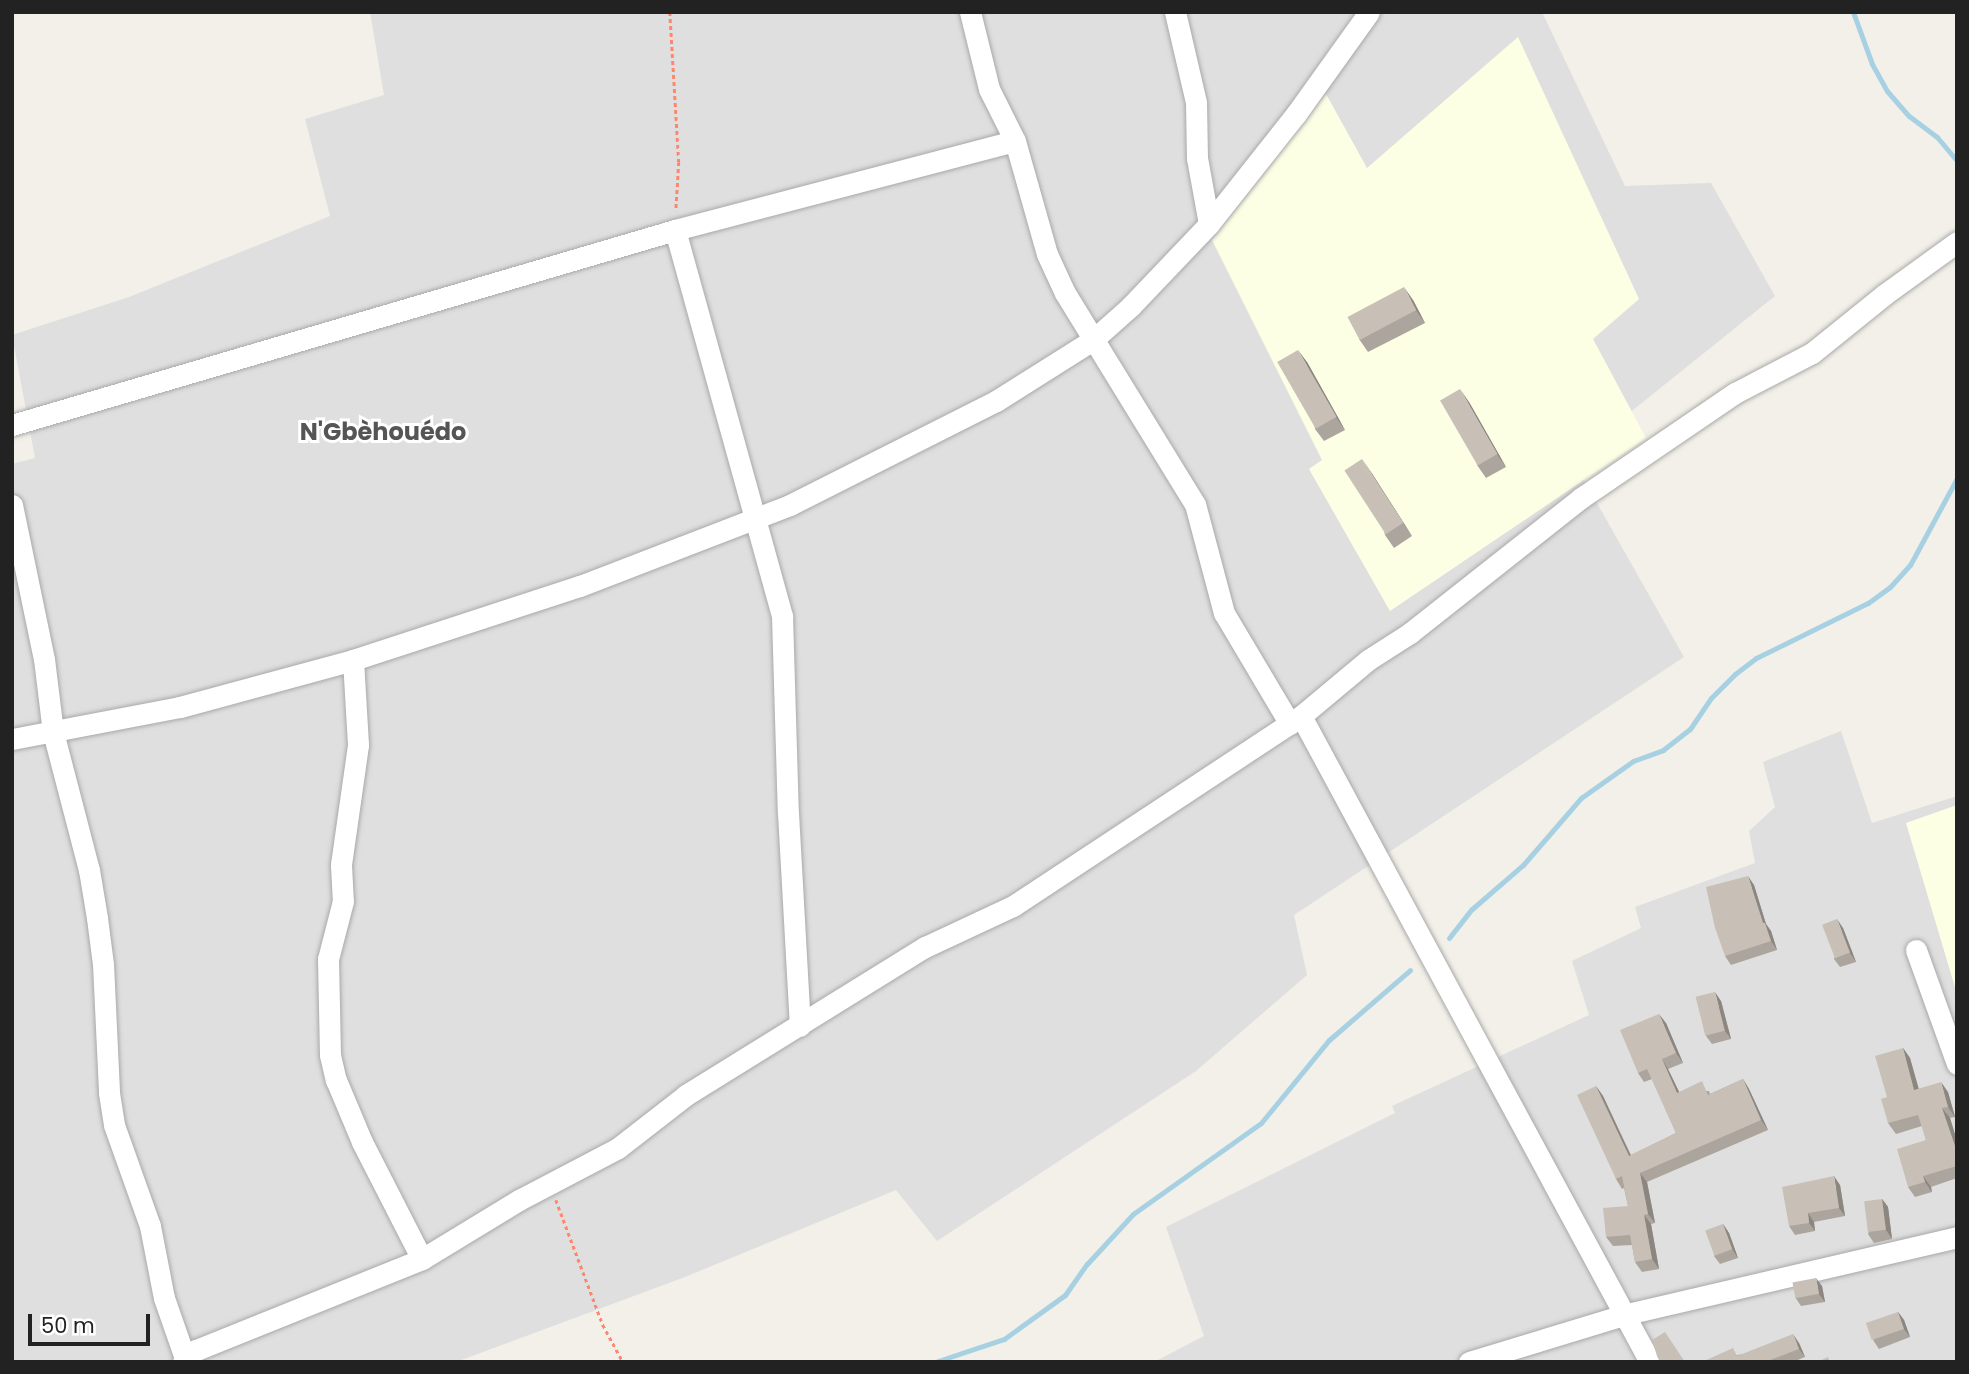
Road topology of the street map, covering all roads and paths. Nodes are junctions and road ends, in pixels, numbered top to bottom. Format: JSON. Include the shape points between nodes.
{"nodes":[{"id":1,"x":670,"y":12,"type":"edge"},
{"id":2,"x":970,"y":12,"type":"edge"},
{"id":3,"x":1175,"y":12,"type":"edge"},
{"id":4,"x":1369,"y":12,"type":"edge"},
{"id":5,"x":1015,"y":141,"type":"junction"},
{"id":6,"x":1209,"y":223,"type":"junction"},
{"id":7,"x":676,"y":230,"type":"junction"},
{"id":8,"x":1957,"y":242,"type":"edge"},
{"id":9,"x":1094,"y":340,"type":"junction"},
{"id":10,"x":12,"y":425,"type":"edge"},
{"id":11,"x":12,"y":505,"type":"edge"},
{"id":12,"x":756,"y":520,"type":"junction"},
{"id":13,"x":353,"y":660,"type":"junction"},
{"id":14,"x":1295,"y":720,"type":"junction"},
{"id":15,"x":53,"y":732,"type":"junction"},
{"id":16,"x":12,"y":739,"type":"edge"},
{"id":17,"x":1916,"y":950,"type":"dead end"},
{"id":18,"x":800,"y":1026,"type":"junction"},
{"id":19,"x":1957,"y":1064,"type":"edge"},
{"id":20,"x":551,"y":1184,"type":"junction"},
{"id":21,"x":1957,"y":1237,"type":"edge"},
{"id":22,"x":422,"y":1259,"type":"junction"},
{"id":23,"x":1627,"y":1314,"type":"junction"},
{"id":24,"x":185,"y":1361,"type":"edge"},
{"id":25,"x":623,"y":1362,"type":"edge"},
{"id":26,"x":1469,"y":1362,"type":"edge"},
{"id":27,"x":1650,"y":1362,"type":"edge"}],
"edges":[{"from":1,"to":7,"type":"path","via":[[679,162]]},
{"from":2,"to":5,"type":"street","via":[[989,89]]},
{"from":3,"to":6,"type":"street","via":[[1196,102],[1197,158]]},
{"from":4,"to":6,"type":"street"},
{"from":5,"to":7,"type":"street"},
{"from":5,"to":9,"type":"street","via":[[1047,254]]},
{"from":6,"to":9,"type":"street"},
{"from":7,"to":10,"type":"street"},
{"from":7,"to":12,"type":"street"},
{"from":8,"to":14,"type":"street","via":[[1812,353],[1735,393],[1581,498]]},
{"from":9,"to":12,"type":"street","via":[[996,401]]},
{"from":9,"to":14,"type":"street","via":[[1195,504],[1224,614]]},
{"from":11,"to":15,"type":"street","via":[[44,659]]},
{"from":12,"to":13,"type":"street","via":[[580,586]]},
{"from":12,"to":18,"type":"street","via":[[782,616]]},
{"from":13,"to":15,"type":"street","via":[[180,707]]},
{"from":13,"to":22,"type":"street","via":[[358,746],[341,865],[343,901],[328,959],[330,1055],[335,1080],[362,1142]]},
{"from":14,"to":18,"type":"street","via":[[1013,906],[925,947]]},
{"from":14,"to":23,"type":"street"},
{"from":15,"to":16,"type":"street"},
{"from":15,"to":24,"type":"street","via":[[97,918],[114,1125],[150,1226],[164,1298]]},
{"from":17,"to":19,"type":"street"},
{"from":18,"to":20,"type":"street","via":[[686,1095],[618,1148]]},
{"from":20,"to":22,"type":"street"},
{"from":20,"to":25,"type":"path","via":[[603,1325]]},
{"from":21,"to":23,"type":"street"},
{"from":22,"to":24,"type":"street","via":[[196,1350]]},
{"from":23,"to":26,"type":"street"},
{"from":23,"to":27,"type":"street"}]}
